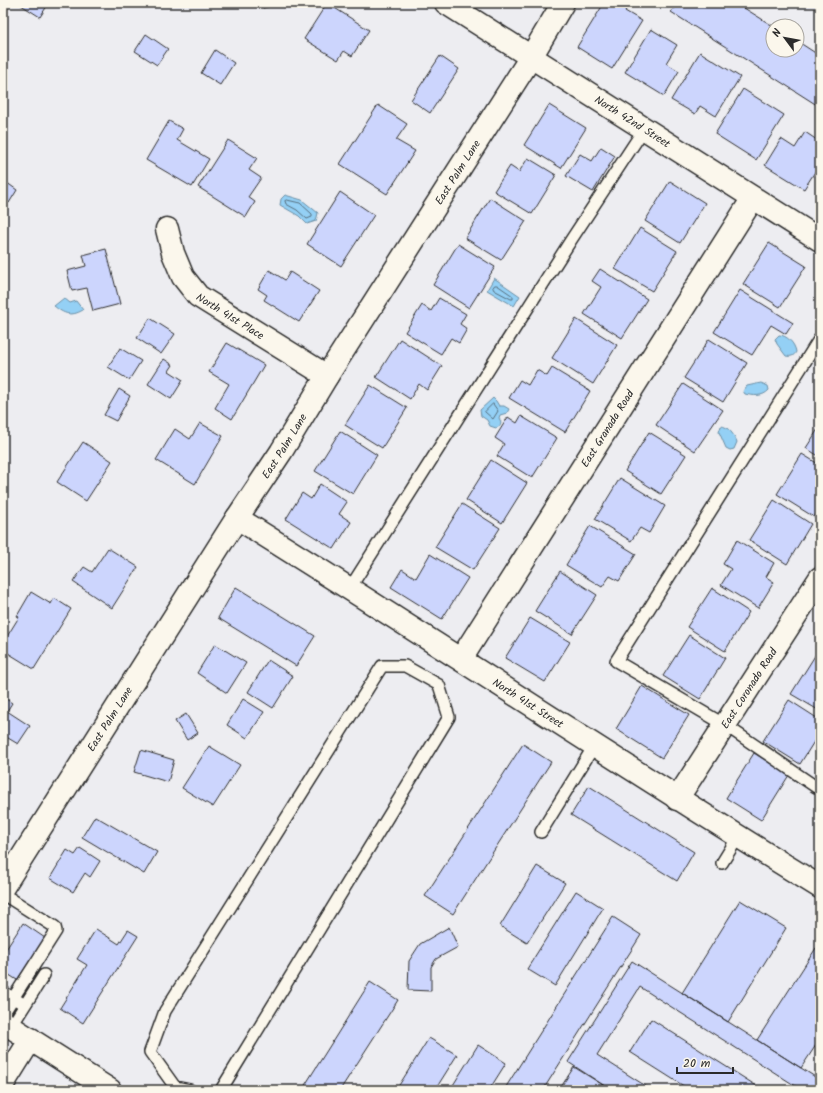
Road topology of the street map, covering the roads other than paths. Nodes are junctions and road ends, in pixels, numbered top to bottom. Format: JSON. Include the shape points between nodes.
{"nodes":[{"id":1,"x":446,"y":3,"type":"edge"},
{"id":2,"x":564,"y":3,"type":"edge"},
{"id":3,"x":531,"y":57,"type":"junction"},
{"id":4,"x":644,"y":129,"type":"junction"},
{"id":5,"x":754,"y":198,"type":"junction"},
{"id":6,"x":167,"y":228,"type":"dead end"},
{"id":7,"x":820,"y":240,"type":"edge"},
{"id":8,"x":820,"y":338,"type":"edge"},
{"id":9,"x":327,"y":376,"type":"junction"},
{"id":10,"x":237,"y":518,"type":"junction"},
{"id":11,"x":820,"y":578,"type":"edge"},
{"id":12,"x":350,"y":588,"type":"junction"},
{"id":13,"x":461,"y":659,"type":"junction"},
{"id":14,"x":725,"y":725,"type":"junction"},
{"id":15,"x":594,"y":746,"type":"junction"},
{"id":16,"x":820,"y":786,"type":"edge"},
{"id":17,"x":677,"y":799,"type":"junction"},
{"id":18,"x":541,"y":832,"type":"dead end"},
{"id":19,"x":738,"y":837,"type":"junction"},
{"id":20,"x":722,"y":863,"type":"dead end"},
{"id":21,"x":3,"y":887,"type":"edge"},
{"id":22,"x":820,"y":887,"type":"edge"},
{"id":23,"x":3,"y":894,"type":"edge"},
{"id":24,"x":44,"y":975,"type":"dead end"},
{"id":25,"x":3,"y":992,"type":"edge"},
{"id":26,"x":13,"y":998,"type":"junction"},
{"id":27,"x":25,"y":1005,"type":"junction"},
{"id":28,"x":6,"y":1021,"type":"edge"},
{"id":29,"x":31,"y":1039,"type":"junction"},
{"id":30,"x":3,"y":1084,"type":"edge"},
{"id":31,"x":174,"y":1089,"type":"edge"},
{"id":32,"x":110,"y":1090,"type":"edge"},
{"id":33,"x":190,"y":1090,"type":"edge"},
{"id":34,"x":221,"y":1090,"type":"edge"}],
"edges":[{"from":1,"to":3,"type":"street","name":"North 42nd Street"},
{"from":2,"to":3,"type":"street","name":"East Palm Lane"},
{"from":3,"to":4,"type":"street","name":"North 42nd Street"},
{"from":3,"to":9,"type":"street","name":"East Palm Lane"},
{"from":4,"to":5,"type":"street","name":"North 42nd Street"},
{"from":4,"to":12,"type":"lane"},
{"from":5,"to":7,"type":"street","name":"North 42nd Street"},
{"from":5,"to":13,"type":"street","name":"East Granada Road"},
{"from":6,"to":9,"type":"street","name":"North 41st Place","via":[[173,253],[183,277],[198,296]]},
{"from":8,"to":14,"type":"lane","via":[[616,661]]},
{"from":9,"to":10,"type":"street","name":"East Palm Lane"},
{"from":10,"to":12,"type":"street","name":"North 41st Street"},
{"from":10,"to":21,"type":"street","name":"East Palm Lane"},
{"from":11,"to":14,"type":"street","name":"East Coronado Road"},
{"from":12,"to":13,"type":"street","name":"North 41st Street"},
{"from":13,"to":15,"type":"street","name":"North 41st Street"},
{"from":14,"to":16,"type":"lane","via":[[816,787]]},
{"from":14,"to":17,"type":"street","name":"East Coronado Road"},
{"from":15,"to":17,"type":"street","name":"North 41st Street"},
{"from":15,"to":18,"type":"lane"},
{"from":17,"to":19,"type":"street","name":"North 41st Street"},
{"from":19,"to":20,"type":"lane"},
{"from":19,"to":22,"type":"street","name":"North 41st Street"},
{"from":23,"to":26,"type":"lane","via":[[55,927],[56,931]]},
{"from":24,"to":27,"type":"lane"},
{"from":25,"to":26,"type":"lane"},
{"from":26,"to":27,"type":"lane"},
{"from":26,"to":28,"type":"lane"},
{"from":27,"to":28,"type":"lane"},
{"from":28,"to":29,"type":"street"},
{"from":29,"to":30,"type":"street"},
{"from":29,"to":32,"type":"street"},
{"from":31,"to":33,"type":"lane"},
{"from":31,"to":34,"type":"lane","via":[[150,1052],[166,1011],[382,666],[404,666],[439,685],[449,716]]}]}
